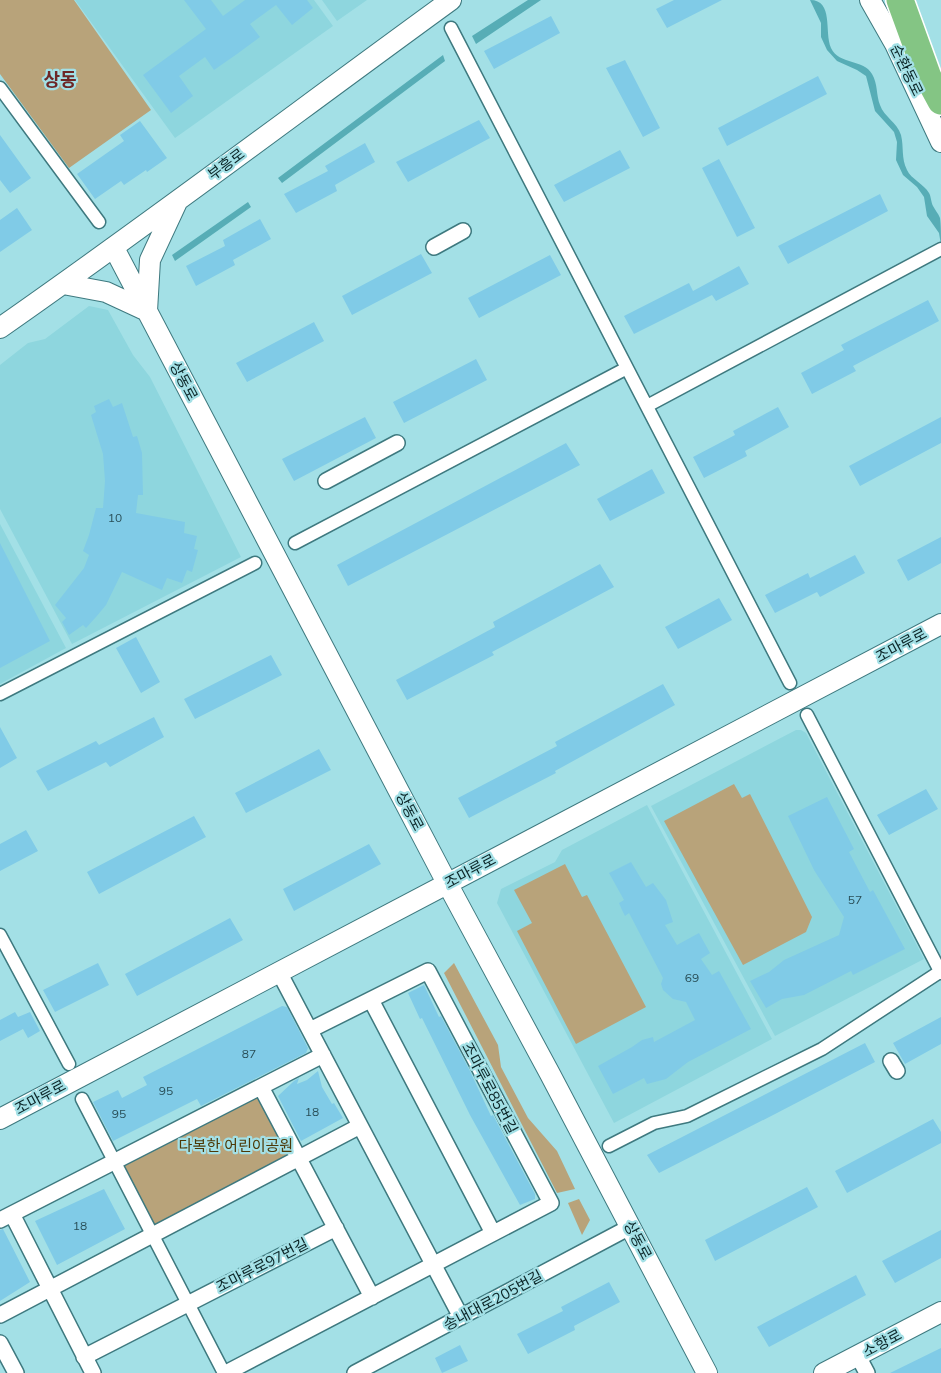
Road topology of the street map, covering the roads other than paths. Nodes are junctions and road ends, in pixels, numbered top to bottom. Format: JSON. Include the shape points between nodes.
{"nodes":[{"id":1,"x":451,"y":0,"type":"edge"},
{"id":2,"x":870,"y":0,"type":"edge"},
{"id":3,"x":900,"y":0,"type":"edge"},
{"id":4,"x":911,"y":0,"type":"edge"},
{"id":5,"x":451,"y":28,"type":"dead end"},
{"id":6,"x":941,"y":56,"type":"edge"},
{"id":7,"x":0,"y":88,"type":"edge"},
{"id":8,"x":941,"y":101,"type":"edge"},
{"id":9,"x":941,"y":142,"type":"edge"},
{"id":10,"x":177,"y":201,"type":"junction"},
{"id":11,"x":99,"y":222,"type":"dead end"},
{"id":12,"x":463,"y":231,"type":"dead end"},
{"id":13,"x":434,"y":247,"type":"dead end"},
{"id":14,"x":114,"y":248,"type":"junction"},
{"id":15,"x":941,"y":249,"type":"edge"},
{"id":16,"x":63,"y":284,"type":"junction"},
{"id":17,"x":147,"y":311,"type":"junction"},
{"id":18,"x":0,"y":328,"type":"edge"},
{"id":19,"x":627,"y":368,"type":"junction"},
{"id":20,"x":647,"y":406,"type":"junction"},
{"id":21,"x":397,"y":443,"type":"dead end"},
{"id":22,"x":326,"y":481,"type":"dead end"},
{"id":23,"x":295,"y":543,"type":"dead end"},
{"id":24,"x":255,"y":563,"type":"dead end"},
{"id":25,"x":941,"y":624,"type":"edge"},
{"id":26,"x":790,"y":683,"type":"dead end"},
{"id":27,"x":0,"y":694,"type":"edge"},
{"id":28,"x":807,"y":715,"type":"dead end"},
{"id":29,"x":447,"y":883,"type":"junction"},
{"id":30,"x":0,"y":935,"type":"edge"},
{"id":31,"x":279,"y":972,"type":"junction"},
{"id":32,"x":941,"y":972,"type":"edge"},
{"id":33,"x":371,"y":1000,"type":"junction"},
{"id":34,"x":310,"y":1030,"type":"junction"},
{"id":35,"x":323,"y":1055,"type":"junction"},
{"id":36,"x":69,"y":1064,"type":"dead end"},
{"id":37,"x":261,"y":1087,"type":"junction"},
{"id":38,"x":82,"y":1099,"type":"dead end"},
{"id":39,"x":0,"y":1119,"type":"edge"},
{"id":40,"x":360,"y":1126,"type":"junction"},
{"id":41,"x":609,"y":1146,"type":"dead end"},
{"id":42,"x":299,"y":1158,"type":"junction"},
{"id":43,"x":114,"y":1162,"type":"junction"},
{"id":44,"x":6,"y":1217,"type":"edge"},
{"id":45,"x":336,"y":1227,"type":"junction"},
{"id":46,"x":630,"y":1227,"type":"junction"},
{"id":47,"x":493,"y":1233,"type":"junction"},
{"id":48,"x":152,"y":1235,"type":"junction"},
{"id":49,"x":434,"y":1265,"type":"junction"},
{"id":50,"x":49,"y":1289,"type":"junction"},
{"id":51,"x":372,"y":1297,"type":"junction"},
{"id":52,"x":188,"y":1304,"type":"junction"},
{"id":53,"x":941,"y":1312,"type":"edge"},
{"id":54,"x":0,"y":1315,"type":"edge"},
{"id":55,"x":461,"y":1317,"type":"junction"},
{"id":56,"x":0,"y":1343,"type":"edge"},
{"id":57,"x":84,"y":1357,"type":"junction"},
{"id":58,"x":862,"y":1364,"type":"edge"},
{"id":59,"x":16,"y":1373,"type":"edge"},
{"id":60,"x":93,"y":1373,"type":"edge"},
{"id":61,"x":225,"y":1373,"type":"edge"},
{"id":62,"x":355,"y":1373,"type":"edge"},
{"id":63,"x":707,"y":1373,"type":"edge"},
{"id":64,"x":824,"y":1373,"type":"edge"}],
"edges":[{"from":1,"to":10,"type":"street","name":"부흥로"},
{"from":2,"to":9,"type":"street","name":"순환동로"},
{"from":3,"to":8,"type":"highway","via":[[928,77]]},
{"from":4,"to":6,"type":"highway"},
{"from":5,"to":19,"type":"street"},
{"from":7,"to":11,"type":"street"},
{"from":10,"to":14,"type":"street","name":"부흥로"},
{"from":10,"to":17,"type":"street","via":[[150,260]]},
{"from":12,"to":13,"type":"street"},
{"from":14,"to":16,"type":"street","name":"부흥로"},
{"from":14,"to":17,"type":"street","name":"상동로"},
{"from":15,"to":20,"type":"street"},
{"from":16,"to":17,"type":"street","via":[[106,292]]},
{"from":16,"to":18,"type":"street","name":"부흥로"},
{"from":17,"to":29,"type":"street","name":"상동로"},
{"from":19,"to":20,"type":"street"},
{"from":19,"to":23,"type":"street"},
{"from":20,"to":26,"type":"street"},
{"from":21,"to":22,"type":"street"},
{"from":24,"to":27,"type":"street"},
{"from":25,"to":29,"type":"street","name":"조마루로"},
{"from":28,"to":32,"type":"street"},
{"from":29,"to":31,"type":"street","name":"조마루로"},
{"from":29,"to":46,"type":"street","name":"상동로"},
{"from":30,"to":36,"type":"street"},
{"from":31,"to":34,"type":"street"},
{"from":31,"to":39,"type":"street","name":"조마루로"},
{"from":32,"to":41,"type":"street","via":[[822,1049],[687,1116],[654,1123]]},
{"from":33,"to":34,"type":"street","name":"조마루로85번길"},
{"from":33,"to":47,"type":"street"},
{"from":33,"to":47,"type":"street","name":"조마루로85번길","via":[[428,972],[551,1203]]},
{"from":34,"to":35,"type":"street"},
{"from":35,"to":37,"type":"street"},
{"from":35,"to":40,"type":"street"},
{"from":37,"to":42,"type":"street"},
{"from":37,"to":43,"type":"street"},
{"from":38,"to":43,"type":"street"},
{"from":40,"to":42,"type":"street"},
{"from":40,"to":49,"type":"street"},
{"from":42,"to":45,"type":"street"},
{"from":42,"to":48,"type":"street"},
{"from":43,"to":44,"type":"street"},
{"from":43,"to":48,"type":"street"},
{"from":44,"to":50,"type":"street"},
{"from":45,"to":51,"type":"street"},
{"from":45,"to":52,"type":"street","name":"조마루로97번길"},
{"from":46,"to":55,"type":"street","name":"송내대로205번길"},
{"from":46,"to":63,"type":"street","name":"상동로"},
{"from":47,"to":49,"type":"street","name":"조마루로85번길"},
{"from":48,"to":50,"type":"street"},
{"from":48,"to":52,"type":"street"},
{"from":49,"to":51,"type":"street"},
{"from":49,"to":55,"type":"street"},
{"from":50,"to":54,"type":"street"},
{"from":50,"to":57,"type":"street"},
{"from":51,"to":61,"type":"street"},
{"from":52,"to":57,"type":"street","name":"조마루로97번길"},
{"from":52,"to":61,"type":"street"},
{"from":53,"to":58,"type":"street","name":"소향로"},
{"from":55,"to":62,"type":"street","name":"송내대로205번길"},
{"from":56,"to":59,"type":"street"},
{"from":57,"to":60,"type":"street"},
{"from":58,"to":64,"type":"street","name":"소향로"}]}
